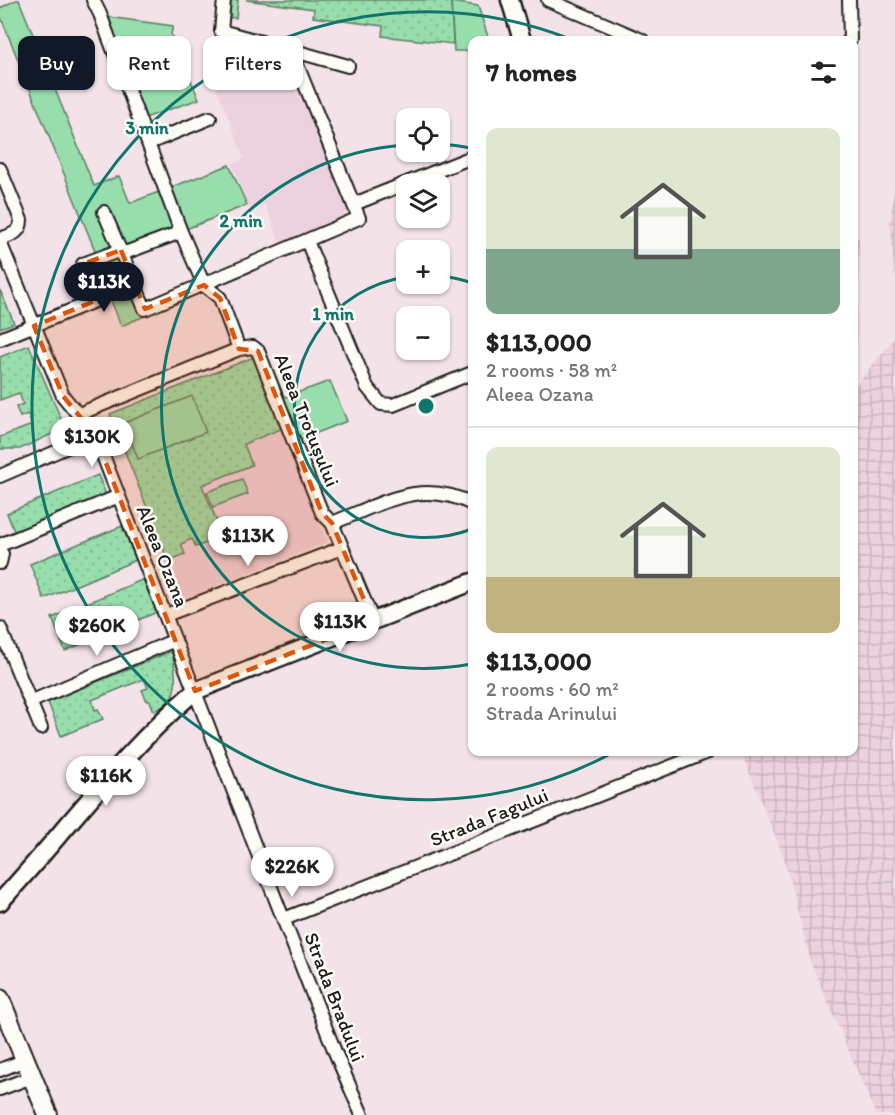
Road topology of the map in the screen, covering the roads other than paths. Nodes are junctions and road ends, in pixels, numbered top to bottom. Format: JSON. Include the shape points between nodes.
{"nodes":[{"id":1,"x":93,"y":0,"type":"edge"},
{"id":2,"x":224,"y":0,"type":"edge"},
{"id":3,"x":510,"y":0,"type":"edge"},
{"id":4,"x":548,"y":0,"type":"edge"},
{"id":5,"x":849,"y":0,"type":"edge"},
{"id":6,"x":239,"y":36,"type":"edge"},
{"id":7,"x":521,"y":36,"type":"edge"},
{"id":8,"x":633,"y":36,"type":"edge"},
{"id":9,"x":850,"y":36,"type":"edge"},
{"id":10,"x":303,"y":53,"type":"edge"},
{"id":11,"x":348,"y":66,"type":"dead end"},
{"id":12,"x":303,"y":79,"type":"edge"},
{"id":13,"x":210,"y":118,"type":"dead end"},
{"id":14,"x":149,"y":143,"type":"junction"},
{"id":15,"x":468,"y":159,"type":"edge"},
{"id":16,"x":0,"y":169,"type":"edge"},
{"id":17,"x":354,"y":204,"type":"junction"},
{"id":18,"x":104,"y":212,"type":"dead end"},
{"id":19,"x":181,"y":232,"type":"junction"},
{"id":20,"x":307,"y":240,"type":"junction"},
{"id":21,"x":0,"y":241,"type":"edge"},
{"id":22,"x":121,"y":252,"type":"junction"},
{"id":23,"x":204,"y":285,"type":"junction"},
{"id":24,"x":34,"y":326,"type":"junction"},
{"id":25,"x":0,"y":339,"type":"edge"},
{"id":26,"x":239,"y":349,"type":"junction"},
{"id":27,"x":468,"y":375,"type":"edge"},
{"id":28,"x":79,"y":414,"type":"junction"},
{"id":29,"x":95,"y":435,"type":"junction"},
{"id":30,"x":0,"y":476,"type":"edge"},
{"id":31,"x":118,"y":496,"type":"junction"},
{"id":32,"x":468,"y":502,"type":"edge"},
{"id":33,"x":332,"y":523,"type":"junction"},
{"id":34,"x":0,"y":545,"type":"edge"},
{"id":35,"x":342,"y":548,"type":"junction"},
{"id":36,"x":0,"y":551,"type":"edge"},
{"id":37,"x":0,"y":563,"type":"edge"},
{"id":38,"x":468,"y":584,"type":"edge"},
{"id":39,"x":166,"y":615,"type":"junction"},
{"id":40,"x":373,"y":621,"type":"junction"},
{"id":41,"x":0,"y":628,"type":"edge"},
{"id":42,"x":175,"y":640,"type":"junction"},
{"id":43,"x":195,"y":691,"type":"junction"},
{"id":44,"x":30,"y":702,"type":"junction"},
{"id":45,"x":41,"y":728,"type":"dead end"},
{"id":46,"x":698,"y":756,"type":"edge"},
{"id":47,"x":0,"y":902,"type":"edge"},
{"id":48,"x":284,"y":919,"type":"junction"},
{"id":49,"x":0,"y":999,"type":"edge"},
{"id":50,"x":25,"y":1060,"type":"junction"},
{"id":51,"x":0,"y":1070,"type":"edge"},
{"id":52,"x":32,"y":1077,"type":"junction"},
{"id":53,"x":0,"y":1089,"type":"edge"},
{"id":54,"x":48,"y":1115,"type":"edge"},
{"id":55,"x":363,"y":1115,"type":"edge"}],
"edges":[{"from":1,"to":14,"type":"street"},
{"from":2,"to":6,"type":"street","via":[[221,31]]},
{"from":3,"to":7,"type":"street"},
{"from":4,"to":8,"type":"street"},
{"from":5,"to":9,"type":"street"},
{"from":10,"to":11,"type":"street"},
{"from":12,"to":17,"type":"street"},
{"from":13,"to":14,"type":"street"},
{"from":14,"to":19,"type":"street"},
{"from":15,"to":17,"type":"street"},
{"from":16,"to":21,"type":"street","via":[[21,220],[18,231]]},
{"from":17,"to":20,"type":"street","via":[[359,218]]},
{"from":18,"to":22,"type":"street"},
{"from":19,"to":22,"type":"street"},
{"from":19,"to":23,"type":"street"},
{"from":20,"to":23,"type":"street"},
{"from":20,"to":27,"type":"street","via":[[367,387],[381,404],[393,405]]},
{"from":21,"to":24,"type":"street","name":"Aleea Ozana"},
{"from":22,"to":23,"type":"street","via":[[145,309]]},
{"from":22,"to":24,"type":"street","via":[[83,264],[97,300]]},
{"from":23,"to":26,"type":"street","via":[[219,298]]},
{"from":24,"to":25,"type":"street"},
{"from":24,"to":28,"type":"street","name":"Aleea Ozana","via":[[63,396]]},
{"from":26,"to":28,"type":"street"},
{"from":26,"to":33,"type":"street","name":"Aleea Trotușului","via":[[253,346],[258,351],[322,513]]},
{"from":28,"to":29,"type":"street","name":"Aleea Ozana"},
{"from":29,"to":30,"type":"street"},
{"from":29,"to":31,"type":"street","name":"Aleea Ozana"},
{"from":31,"to":34,"type":"street"},
{"from":31,"to":39,"type":"street","name":"Aleea Ozana"},
{"from":32,"to":33,"type":"street","via":[[432,492],[411,493]]},
{"from":33,"to":35,"type":"street","name":"Aleea Trotușului"},
{"from":35,"to":39,"type":"street"},
{"from":35,"to":40,"type":"street","name":"Aleea Trotușului"},
{"from":36,"to":37,"type":"street"},
{"from":38,"to":40,"type":"street"},
{"from":39,"to":42,"type":"street","name":"Aleea Ozana"},
{"from":40,"to":43,"type":"street"},
{"from":41,"to":44,"type":"street"},
{"from":42,"to":43,"type":"street","name":"Aleea Ozana"},
{"from":42,"to":44,"type":"street"},
{"from":43,"to":47,"type":"street","via":[[160,723]]},
{"from":43,"to":48,"type":"street","name":"Strada Bradului"},
{"from":44,"to":45,"type":"street"},
{"from":46,"to":48,"type":"street","name":"Strada Fagului"},
{"from":48,"to":55,"type":"street","name":"Strada Bradului"},
{"from":49,"to":50,"type":"main road"},
{"from":50,"to":51,"type":"street"},
{"from":50,"to":52,"type":"main road"},
{"from":52,"to":53,"type":"street"},
{"from":52,"to":54,"type":"main road"}]}
